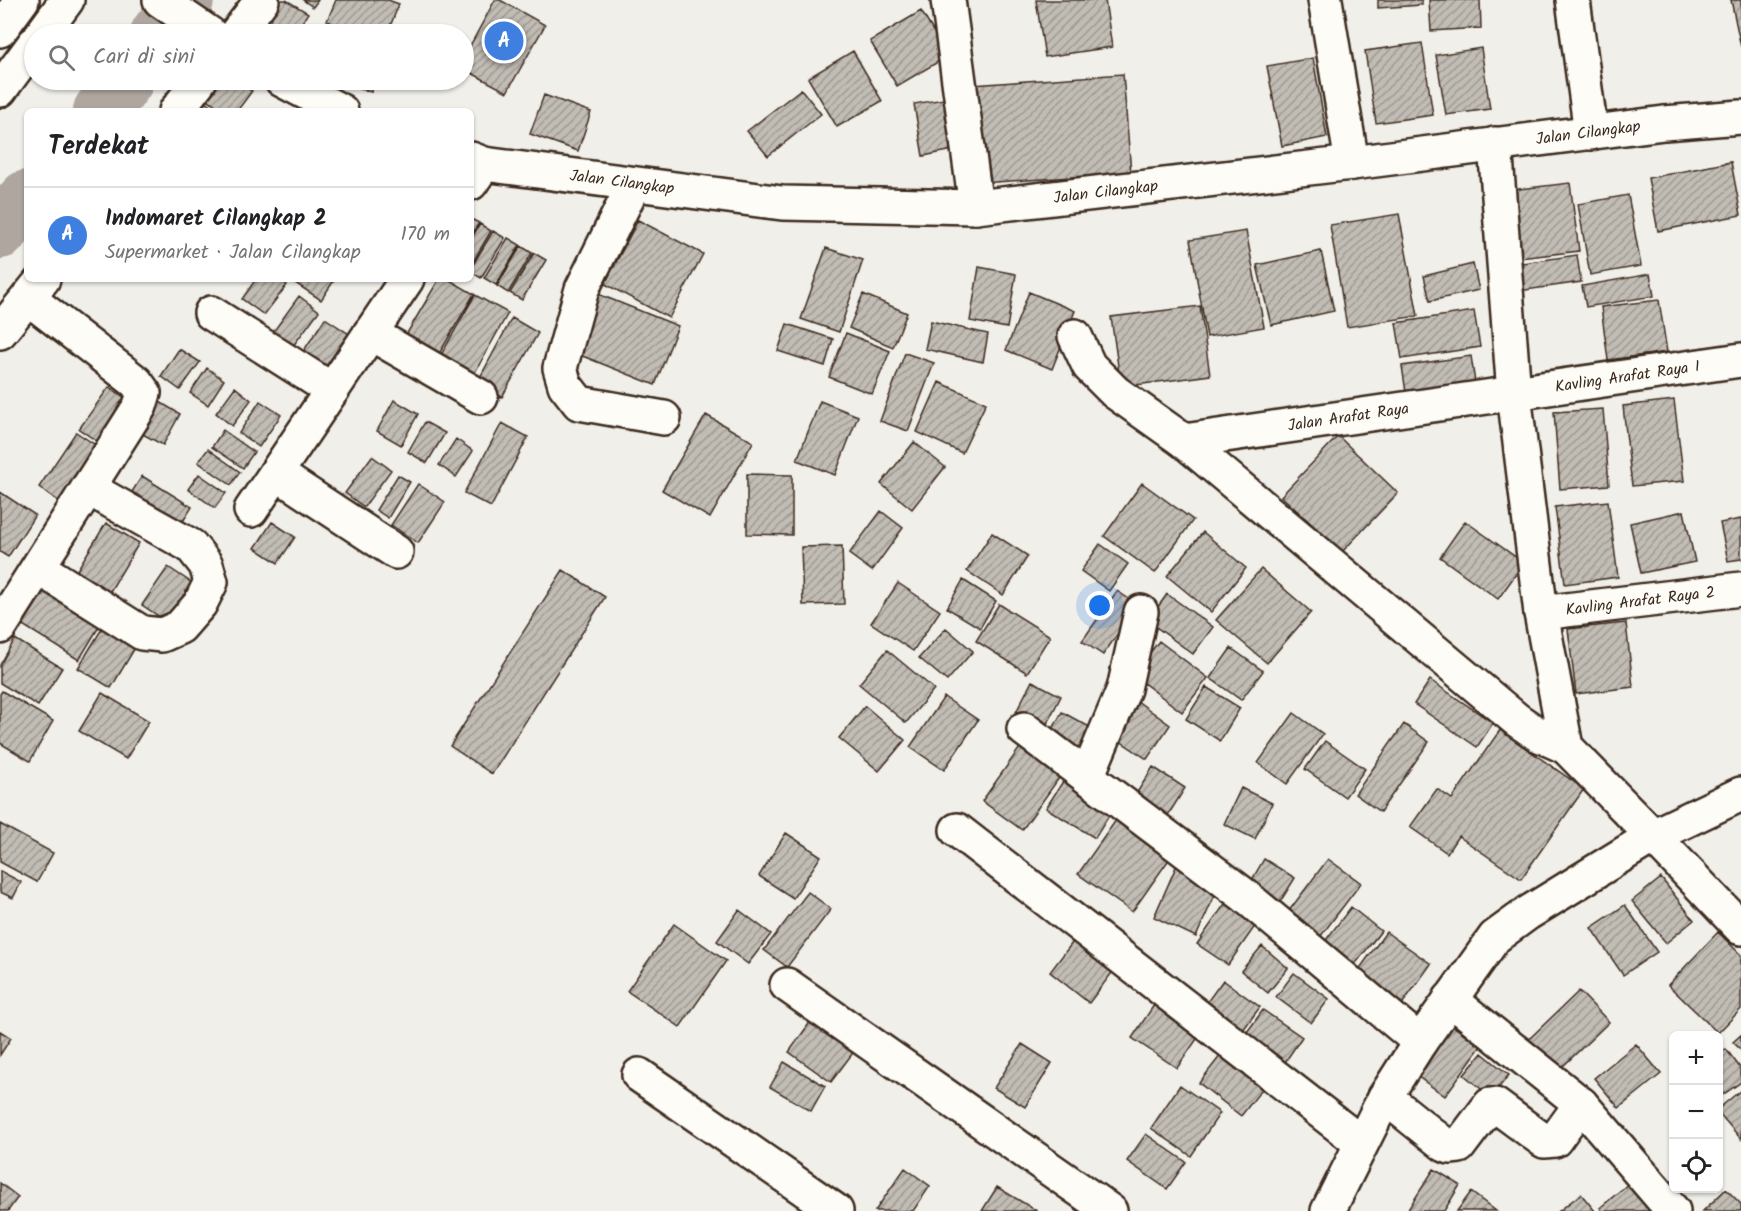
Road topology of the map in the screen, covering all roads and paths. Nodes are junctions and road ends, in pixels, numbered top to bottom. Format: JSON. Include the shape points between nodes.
{"nodes":[{"id":1,"x":22,"y":0,"type":"edge"},
{"id":2,"x":68,"y":0,"type":"edge"},
{"id":3,"x":160,"y":0,"type":"edge"},
{"id":4,"x":262,"y":0,"type":"edge"},
{"id":5,"x":948,"y":0,"type":"edge"},
{"id":6,"x":1325,"y":0,"type":"edge"},
{"id":7,"x":1572,"y":0,"type":"edge"},
{"id":8,"x":50,"y":24,"type":"edge"},
{"id":9,"x":195,"y":24,"type":"edge"},
{"id":10,"x":244,"y":24,"type":"edge"},
{"id":11,"x":0,"y":30,"type":"edge"},
{"id":12,"x":24,"y":55,"type":"edge"},
{"id":13,"x":5,"y":75,"type":"edge"},
{"id":14,"x":192,"y":90,"type":"edge"},
{"id":15,"x":301,"y":90,"type":"edge"},
{"id":16,"x":178,"y":108,"type":"edge"},
{"id":17,"x":335,"y":108,"type":"edge"},
{"id":18,"x":1741,"y":117,"type":"edge"},
{"id":19,"x":1591,"y":133,"type":"junction"},
{"id":20,"x":1494,"y":144,"type":"junction"},
{"id":21,"x":1352,"y":163,"type":"junction"},
{"id":22,"x":475,"y":169,"type":"edge"},
{"id":23,"x":634,"y":184,"type":"junction"},
{"id":24,"x":976,"y":207,"type":"junction"},
{"id":25,"x":405,"y":282,"type":"edge"},
{"id":26,"x":35,"y":289,"type":"edge"},
{"id":27,"x":211,"y":313,"type":"dead end"},
{"id":28,"x":0,"y":332,"type":"edge"},
{"id":29,"x":370,"y":333,"type":"junction"},
{"id":30,"x":1076,"y":336,"type":"dead end"},
{"id":31,"x":1741,"y":360,"type":"edge"},
{"id":32,"x":332,"y":390,"type":"junction"},
{"id":33,"x":1514,"y":394,"type":"junction"},
{"id":34,"x":481,"y":397,"type":"dead end"},
{"id":35,"x":664,"y":418,"type":"dead end"},
{"id":36,"x":1184,"y":441,"type":"junction"},
{"id":37,"x":276,"y":473,"type":"junction"},
{"id":38,"x":88,"y":488,"type":"junction"},
{"id":39,"x":251,"y":510,"type":"dead end"},
{"id":40,"x":396,"y":552,"type":"dead end"},
{"id":41,"x":39,"y":568,"type":"junction"},
{"id":42,"x":1741,"y":589,"type":"edge"},
{"id":43,"x":1141,"y":612,"type":"dead end"},
{"id":44,"x":1541,"y":613,"type":"junction"},
{"id":45,"x":0,"y":627,"type":"edge"},
{"id":46,"x":1024,"y":729,"type":"dead end"},
{"id":47,"x":1566,"y":747,"type":"junction"},
{"id":48,"x":1088,"y":777,"type":"junction"},
{"id":49,"x":1741,"y":794,"type":"edge"},
{"id":50,"x":957,"y":830,"type":"dead end"},
{"id":51,"x":1653,"y":836,"type":"junction"},
{"id":52,"x":1741,"y":928,"type":"edge"},
{"id":53,"x":786,"y":985,"type":"dead end"},
{"id":54,"x":1450,"y":999,"type":"junction"},
{"id":55,"x":1420,"y":1042,"type":"junction"},
{"id":56,"x":639,"y":1075,"type":"dead end"},
{"id":57,"x":1385,"y":1097,"type":"junction"},
{"id":58,"x":1581,"y":1104,"type":"junction"},
{"id":59,"x":1361,"y":1143,"type":"junction"},
{"id":60,"x":1105,"y":1210,"type":"edge"},
{"id":61,"x":836,"y":1211,"type":"edge"},
{"id":62,"x":1328,"y":1211,"type":"edge"},
{"id":63,"x":1673,"y":1211,"type":"edge"}],
"edges":[{"from":1,"to":11,"type":"main road"},
{"from":2,"to":8,"type":"main road"},
{"from":3,"to":9,"type":"main road"},
{"from":4,"to":10,"type":"main road"},
{"from":5,"to":24,"type":"main road"},
{"from":6,"to":21,"type":"main road"},
{"from":7,"to":19,"type":"main road"},
{"from":12,"to":13,"type":"main road"},
{"from":14,"to":16,"type":"main road"},
{"from":15,"to":17,"type":"main road"},
{"from":18,"to":19,"type":"main road","name":"Jalan Cilangkap"},
{"from":19,"to":20,"type":"main road","name":"Jalan Cilangkap"},
{"from":20,"to":21,"type":"main road","name":"Jalan Cilangkap"},
{"from":20,"to":33,"type":"main road"},
{"from":21,"to":24,"type":"main road","name":"Jalan Cilangkap"},
{"from":22,"to":23,"type":"main road","name":"Jalan Cilangkap"},
{"from":23,"to":24,"type":"main road","name":"Jalan Cilangkap","via":[[782,203]]},
{"from":23,"to":35,"type":"main road","via":[[582,289],[560,368],[565,385],[579,403]]},
{"from":25,"to":29,"type":"main road"},
{"from":26,"to":28,"type":"main road"},
{"from":26,"to":38,"type":"main road","via":[[144,393],[140,406]]},
{"from":27,"to":32,"type":"main road"},
{"from":29,"to":32,"type":"main road"},
{"from":29,"to":34,"type":"main road"},
{"from":30,"to":36,"type":"main road","via":[[1089,366]]},
{"from":31,"to":33,"type":"main road","name":"Kavling Arafat Raya I"},
{"from":32,"to":37,"type":"main road"},
{"from":33,"to":36,"type":"main road","name":"Jalan Arafat Raya"},
{"from":33,"to":44,"type":"main road"},
{"from":36,"to":47,"type":"main road","via":[[1517,720]]},
{"from":37,"to":39,"type":"main road"},
{"from":37,"to":40,"type":"main road"},
{"from":38,"to":41,"type":"main road"},
{"from":38,"to":41,"type":"main road","via":[[191,546],[206,565],[211,582],[200,604],[180,627],[162,635],[141,633]]},
{"from":41,"to":45,"type":"main road"},
{"from":42,"to":44,"type":"main road","name":"Kavling Arafat Raya 2"},
{"from":43,"to":48,"type":"main road","via":[[1124,689]]},
{"from":44,"to":47,"type":"main road"},
{"from":46,"to":48,"type":"main road"},
{"from":47,"to":51,"type":"main road"},
{"from":48,"to":55,"type":"main road","via":[[1244,895]]},
{"from":49,"to":51,"type":"main road"},
{"from":50,"to":59,"type":"main road"},
{"from":51,"to":52,"type":"main road"},
{"from":51,"to":54,"type":"main road","via":[[1495,937]]},
{"from":53,"to":60,"type":"main road"},
{"from":54,"to":55,"type":"main road"},
{"from":54,"to":58,"type":"main road"},
{"from":55,"to":57,"type":"main road"},
{"from":56,"to":61,"type":"main road"},
{"from":57,"to":58,"type":"main road","via":[[1450,1147],[1459,1146],[1490,1105],[1550,1142]]},
{"from":57,"to":59,"type":"main road"},
{"from":58,"to":63,"type":"main road"},
{"from":59,"to":62,"type":"main road"}]}
